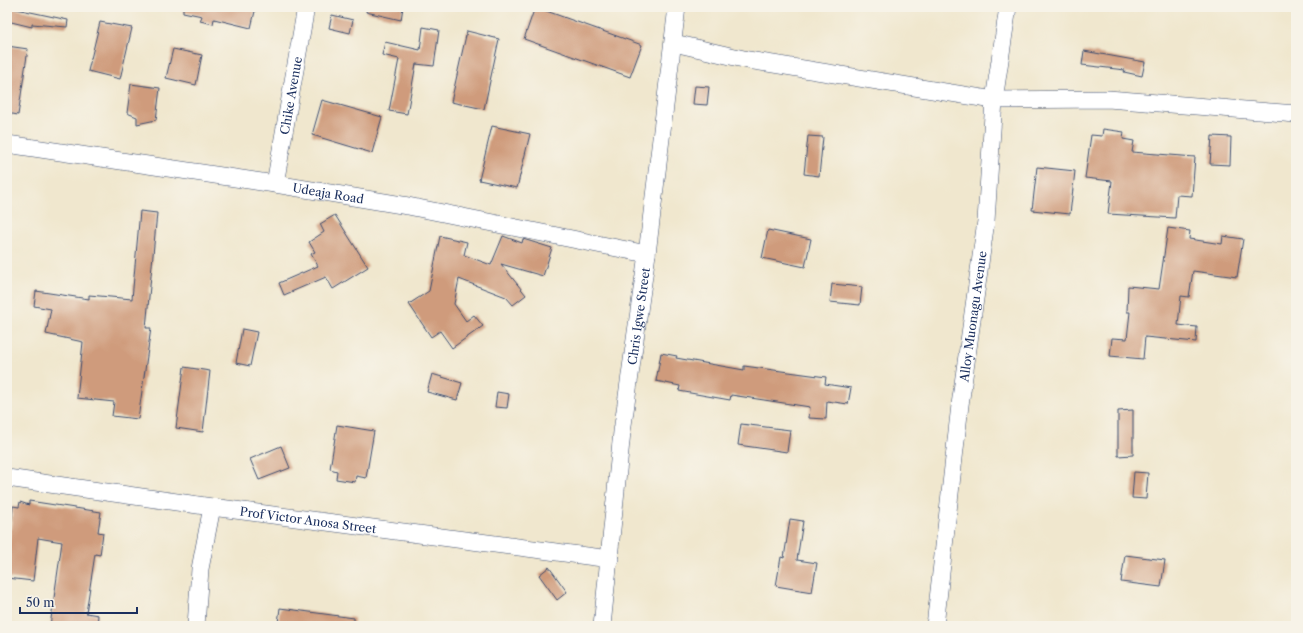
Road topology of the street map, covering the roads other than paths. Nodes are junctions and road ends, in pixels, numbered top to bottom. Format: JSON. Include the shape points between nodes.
{"nodes":[{"id":1,"x":306,"y":7,"type":"edge"},
{"id":2,"x":677,"y":7,"type":"edge"},
{"id":3,"x":1008,"y":7,"type":"edge"},
{"id":4,"x":674,"y":43,"type":"junction"},
{"id":5,"x":994,"y":100,"type":"junction"},
{"id":6,"x":1296,"y":114,"type":"edge"},
{"id":7,"x":7,"y":144,"type":"edge"},
{"id":8,"x":275,"y":184,"type":"junction"},
{"id":9,"x":647,"y":254,"type":"junction"},
{"id":10,"x":7,"y":478,"type":"edge"},
{"id":11,"x":212,"y":507,"type":"junction"},
{"id":12,"x":610,"y":559,"type":"junction"},
{"id":13,"x":196,"y":626,"type":"edge"},
{"id":14,"x":602,"y":626,"type":"edge"},
{"id":15,"x":935,"y":626,"type":"edge"}],
"edges":[{"from":1,"to":8,"type":"street","name":"Chike Avenue"},
{"from":2,"to":4,"type":"street","name":"Chris Igwe Street"},
{"from":3,"to":5,"type":"street","name":"Alloy Muonagu Avenue"},
{"from":4,"to":5,"type":"street","via":[[748,60]]},
{"from":4,"to":9,"type":"street","name":"Chris Igwe Street"},
{"from":5,"to":6,"type":"street","via":[[1108,99]]},
{"from":5,"to":15,"type":"street","name":"Alloy Muonagu Avenue","via":[[986,221],[960,405]]},
{"from":7,"to":8,"type":"street","name":"Udeaja Road"},
{"from":8,"to":9,"type":"street","name":"Udeaja Road","via":[[408,206]]},
{"from":9,"to":12,"type":"street","name":"Chris Igwe Street","via":[[622,432]]},
{"from":10,"to":11,"type":"street","name":"Prof Victor Anosa Street"},
{"from":11,"to":12,"type":"street","name":"Prof Victor Anosa Street"},
{"from":11,"to":13,"type":"street","via":[[200,569]]},
{"from":12,"to":14,"type":"street","name":"Chris Igwe Street"}]}
